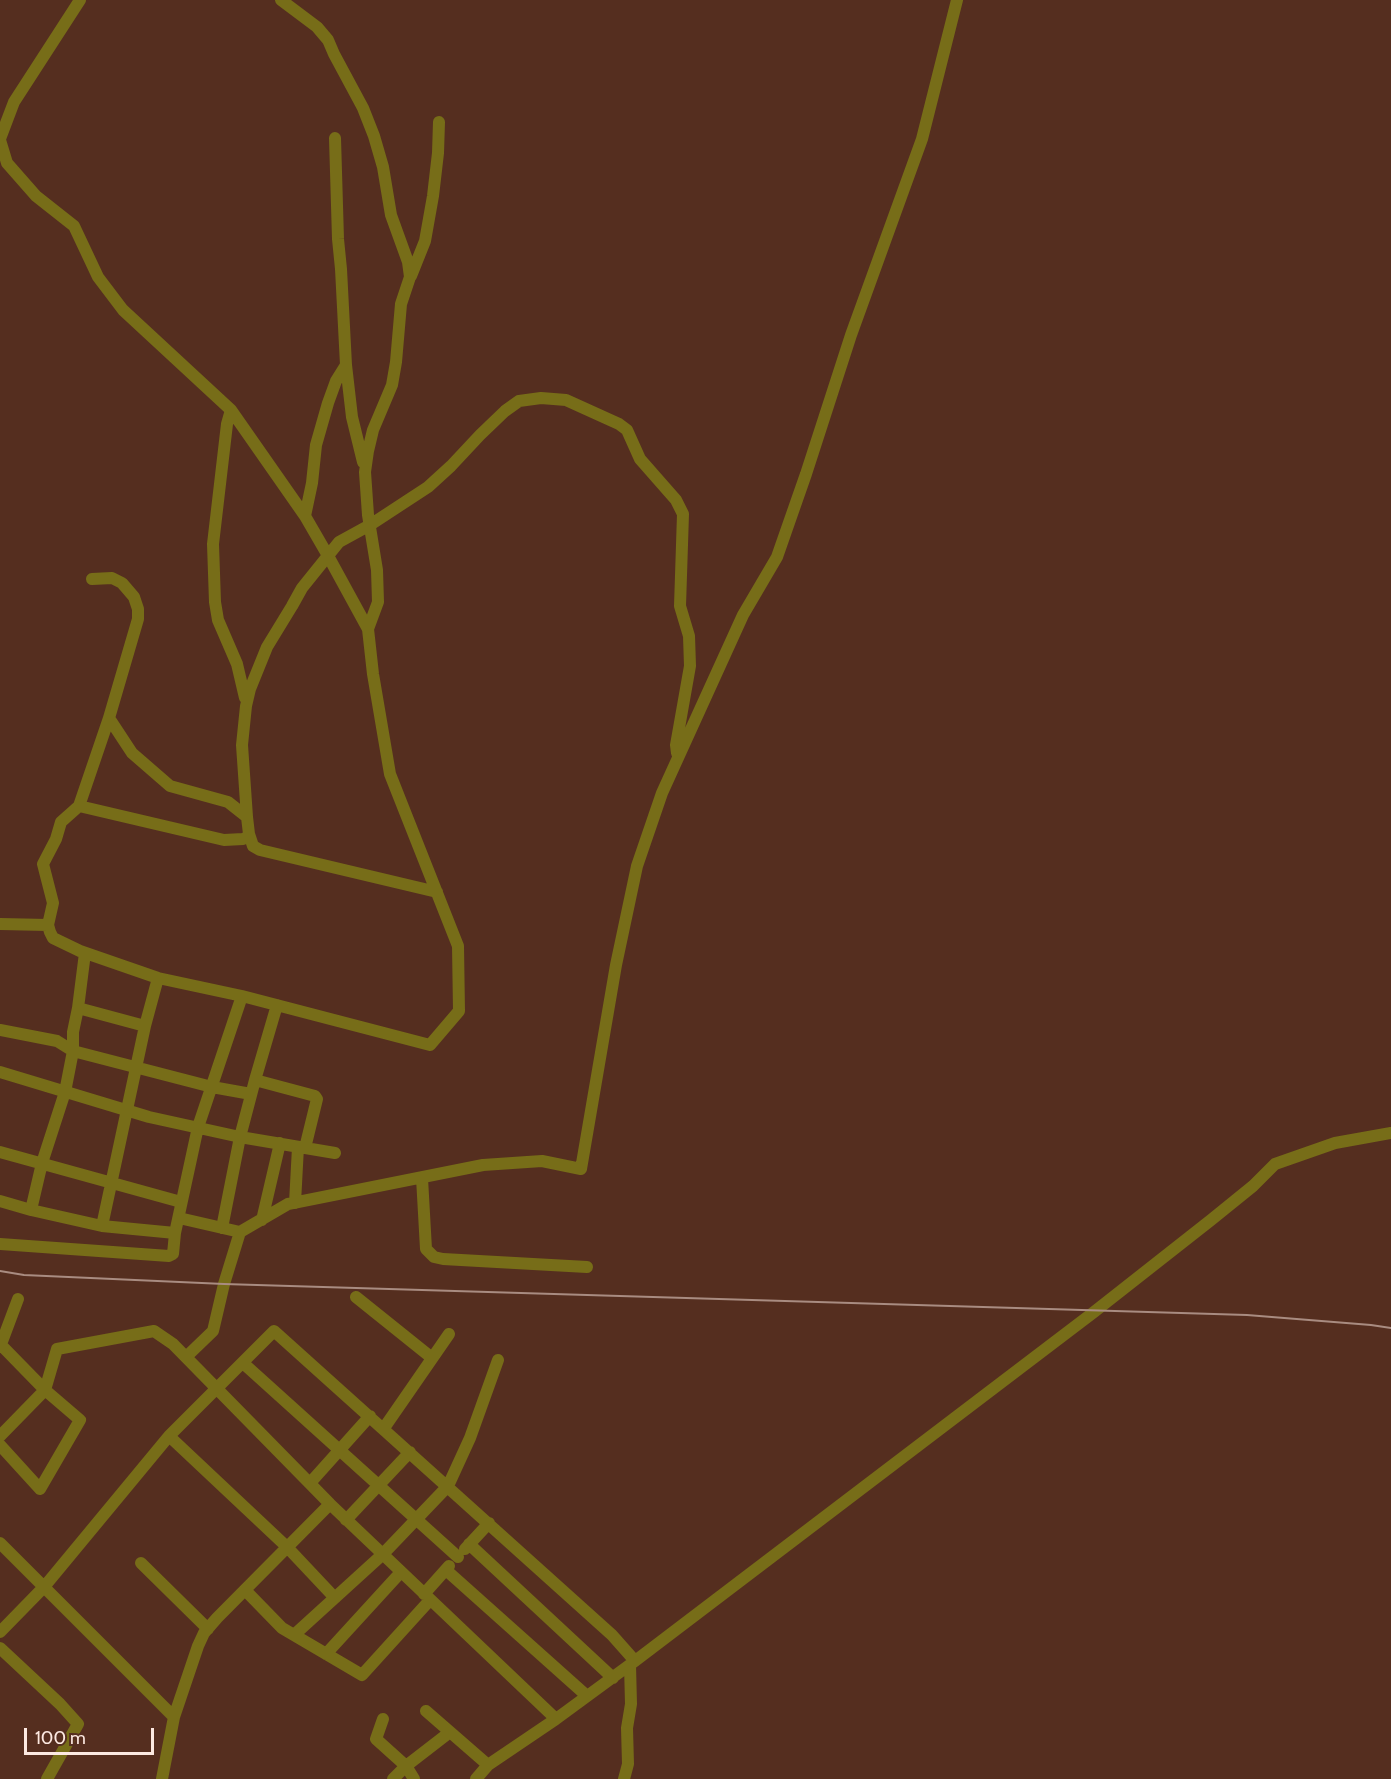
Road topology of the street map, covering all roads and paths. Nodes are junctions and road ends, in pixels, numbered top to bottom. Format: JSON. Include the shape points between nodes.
{"nodes":[{"id":1,"x":80,"y":0,"type":"edge"},
{"id":2,"x":281,"y":0,"type":"edge"},
{"id":3,"x":957,"y":0,"type":"edge"},
{"id":4,"x":439,"y":122,"type":"dead end"},
{"id":5,"x":335,"y":138,"type":"dead end"},
{"id":6,"x":0,"y":139,"type":"edge"},
{"id":7,"x":410,"y":277,"type":"junction"},
{"id":8,"x":346,"y":365,"type":"junction"},
{"id":9,"x":231,"y":410,"type":"junction"},
{"id":10,"x":365,"y":472,"type":"junction"},
{"id":11,"x":305,"y":516,"type":"junction"},
{"id":12,"x":370,"y":525,"type":"junction"},
{"id":13,"x":327,"y":554,"type":"junction"},
{"id":14,"x":92,"y":579,"type":"dead end"},
{"id":15,"x":368,"y":629,"type":"junction"},
{"id":16,"x":246,"y":705,"type":"junction"},
{"id":17,"x":109,"y":718,"type":"junction"},
{"id":18,"x":677,"y":760,"type":"junction"},
{"id":19,"x":78,"y":806,"type":"junction"},
{"id":20,"x":247,"y":818,"type":"junction"},
{"id":21,"x":249,"y":834,"type":"junction"},
{"id":22,"x":437,"y":892,"type":"junction"},
{"id":23,"x":0,"y":924,"type":"edge"},
{"id":24,"x":48,"y":925,"type":"junction"},
{"id":25,"x":85,"y":953,"type":"junction"},
{"id":26,"x":158,"y":978,"type":"junction"},
{"id":27,"x":242,"y":996,"type":"junction"},
{"id":28,"x":277,"y":1005,"type":"junction"},
{"id":29,"x":78,"y":1008,"type":"junction"},
{"id":30,"x":145,"y":1026,"type":"junction"},
{"id":31,"x":0,"y":1030,"type":"edge"},
{"id":32,"x":73,"y":1051,"type":"junction"},
{"id":33,"x":137,"y":1068,"type":"junction"},
{"id":34,"x":0,"y":1072,"type":"edge"},
{"id":35,"x":255,"y":1080,"type":"junction"},
{"id":36,"x":212,"y":1087,"type":"junction"},
{"id":37,"x":65,"y":1092,"type":"junction"},
{"id":38,"x":251,"y":1094,"type":"junction"},
{"id":39,"x":128,"y":1110,"type":"junction"},
{"id":40,"x":198,"y":1127,"type":"junction"},
{"id":41,"x":1391,"y":1133,"type":"edge"},
{"id":42,"x":240,"y":1137,"type":"junction"},
{"id":43,"x":280,"y":1143,"type":"junction"},
{"id":44,"x":302,"y":1147,"type":"junction"},
{"id":45,"x":0,"y":1152,"type":"edge"},
{"id":46,"x":335,"y":1153,"type":"dead end"},
{"id":47,"x":42,"y":1163,"type":"junction"},
{"id":48,"x":422,"y":1178,"type":"junction"},
{"id":49,"x":112,"y":1183,"type":"junction"},
{"id":50,"x":0,"y":1201,"type":"edge"},
{"id":51,"x":181,"y":1202,"type":"junction"},
{"id":52,"x":295,"y":1203,"type":"junction"},
{"id":53,"x":31,"y":1210,"type":"junction"},
{"id":54,"x":178,"y":1218,"type":"junction"},
{"id":55,"x":262,"y":1220,"type":"junction"},
{"id":56,"x":102,"y":1226,"type":"junction"},
{"id":57,"x":222,"y":1228,"type":"junction"},
{"id":58,"x":240,"y":1232,"type":"junction"},
{"id":59,"x":175,"y":1233,"type":"junction"},
{"id":60,"x":0,"y":1245,"type":"edge"},
{"id":61,"x":587,"y":1267,"type":"dead end"},
{"id":62,"x":356,"y":1297,"type":"dead end"},
{"id":63,"x":18,"y":1299,"type":"dead end"},
{"id":64,"x":449,"y":1334,"type":"dead end"},
{"id":65,"x":0,"y":1345,"type":"edge"},
{"id":66,"x":186,"y":1357,"type":"junction"},
{"id":67,"x":432,"y":1359,"type":"junction"},
{"id":68,"x":498,"y":1360,"type":"dead end"},
{"id":69,"x":243,"y":1363,"type":"junction"},
{"id":70,"x":217,"y":1389,"type":"junction"},
{"id":71,"x":45,"y":1390,"type":"junction"},
{"id":72,"x":370,"y":1416,"type":"junction"},
{"id":73,"x":384,"y":1428,"type":"junction"},
{"id":74,"x":0,"y":1436,"type":"edge"},
{"id":75,"x":169,"y":1436,"type":"junction"},
{"id":76,"x":0,"y":1445,"type":"edge"},
{"id":77,"x":340,"y":1450,"type":"junction"},
{"id":78,"x":410,"y":1452,"type":"junction"},
{"id":79,"x":310,"y":1483,"type":"junction"},
{"id":80,"x":379,"y":1485,"type":"junction"},
{"id":81,"x":447,"y":1486,"type":"junction"},
{"id":82,"x":330,"y":1504,"type":"junction"},
{"id":83,"x":416,"y":1519,"type":"junction"},
{"id":84,"x":346,"y":1520,"type":"junction"},
{"id":85,"x":489,"y":1523,"type":"junction"},
{"id":86,"x":0,"y":1542,"type":"edge"},
{"id":87,"x":469,"y":1544,"type":"junction"},
{"id":88,"x":287,"y":1547,"type":"junction"},
{"id":89,"x":382,"y":1554,"type":"junction"},
{"id":90,"x":458,"y":1557,"type":"junction"},
{"id":91,"x":141,"y":1563,"type":"dead end"},
{"id":92,"x":446,"y":1570,"type":"junction"},
{"id":93,"x":401,"y":1572,"type":"junction"},
{"id":94,"x":44,"y":1587,"type":"junction"},
{"id":95,"x":245,"y":1590,"type":"junction"},
{"id":96,"x":427,"y":1597,"type":"junction"},
{"id":97,"x":336,"y":1598,"type":"junction"},
{"id":98,"x":208,"y":1629,"type":"junction"},
{"id":99,"x":0,"y":1632,"type":"edge"},
{"id":100,"x":294,"y":1635,"type":"junction"},
{"id":101,"x":0,"y":1648,"type":"edge"},
{"id":102,"x":326,"y":1654,"type":"junction"},
{"id":103,"x":632,"y":1663,"type":"junction"},
{"id":104,"x":613,"y":1677,"type":"junction"},
{"id":105,"x":587,"y":1696,"type":"junction"},
{"id":106,"x":426,"y":1711,"type":"dead end"},
{"id":107,"x":174,"y":1717,"type":"junction"},
{"id":108,"x":383,"y":1719,"type":"dead end"},
{"id":109,"x":556,"y":1719,"type":"junction"},
{"id":110,"x":450,"y":1732,"type":"junction"},
{"id":111,"x":488,"y":1765,"type":"junction"},
{"id":112,"x":406,"y":1767,"type":"junction"},
{"id":113,"x":47,"y":1779,"type":"edge"},
{"id":114,"x":162,"y":1779,"type":"edge"},
{"id":115,"x":393,"y":1779,"type":"edge"},
{"id":116,"x":414,"y":1779,"type":"edge"},
{"id":117,"x":476,"y":1779,"type":"edge"},
{"id":118,"x":624,"y":1779,"type":"edge"}],
"edges":[{"from":1,"to":6,"type":"street","via":[[14,102]]},
{"from":2,"to":7,"type":"street","via":[[328,40],[363,108],[383,167],[391,215]]},
{"from":3,"to":18,"type":"street","via":[[922,139],[851,334],[777,557],[743,615]]},
{"from":4,"to":7,"type":"street","via":[[425,240]]},
{"from":5,"to":8,"type":"street"},
{"from":6,"to":9,"type":"street","via":[[7,163],[36,196],[74,226],[98,277],[123,310]]},
{"from":7,"to":10,"type":"street","via":[[401,304],[392,384],[373,430]]},
{"from":8,"to":10,"type":"street","via":[[352,417]]},
{"from":8,"to":11,"type":"street","via":[[333,388],[316,445]]},
{"from":9,"to":11,"type":"street"},
{"from":9,"to":16,"type":"street","via":[[213,544],[215,602],[218,620],[237,664]]},
{"from":10,"to":12,"type":"street"},
{"from":11,"to":13,"type":"street"},
{"from":12,"to":13,"type":"street","via":[[339,542]]},
{"from":12,"to":15,"type":"street","via":[[378,602]]},
{"from":12,"to":18,"type":"street","via":[[428,487],[519,401],[566,400],[627,430],[639,459],[676,500],[683,514],[680,606],[689,636],[690,666],[676,745]]},
{"from":13,"to":15,"type":"street"},
{"from":13,"to":16,"type":"street","via":[[267,646]]},
{"from":14,"to":17,"type":"street","via":[[112,578],[122,583],[138,609],[136,630]]},
{"from":15,"to":22,"type":"street","via":[[390,774]]},
{"from":16,"to":20,"type":"street","via":[[242,745]]},
{"from":17,"to":19,"type":"street"},
{"from":17,"to":20,"type":"street","via":[[132,753],[170,786],[228,802]]},
{"from":18,"to":48,"type":"street","via":[[637,867],[581,1169],[542,1161],[483,1166]]},
{"from":19,"to":21,"type":"street","via":[[224,840],[243,839]]},
{"from":19,"to":24,"type":"street","via":[[61,822],[43,864],[53,903]]},
{"from":20,"to":21,"type":"street"},
{"from":21,"to":22,"type":"street","via":[[253,846],[268,853]]},
{"from":22,"to":28,"type":"street","via":[[458,946],[459,1011],[430,1045]]},
{"from":23,"to":24,"type":"street"},
{"from":24,"to":25,"type":"street","via":[[53,938]]},
{"from":25,"to":26,"type":"street"},
{"from":25,"to":29,"type":"street"},
{"from":26,"to":27,"type":"street"},
{"from":26,"to":30,"type":"street"},
{"from":27,"to":28,"type":"street"},
{"from":27,"to":36,"type":"street"},
{"from":28,"to":35,"type":"street"},
{"from":29,"to":30,"type":"street"},
{"from":29,"to":32,"type":"street"},
{"from":30,"to":33,"type":"street"},
{"from":31,"to":32,"type":"street","via":[[57,1041]]},
{"from":32,"to":33,"type":"street"},
{"from":32,"to":37,"type":"street"},
{"from":33,"to":36,"type":"street"},
{"from":33,"to":39,"type":"street"},
{"from":34,"to":37,"type":"street"},
{"from":35,"to":38,"type":"street"},
{"from":35,"to":44,"type":"street","via":[[315,1096]]},
{"from":36,"to":38,"type":"street"},
{"from":36,"to":40,"type":"street"},
{"from":37,"to":39,"type":"street"},
{"from":37,"to":47,"type":"street"},
{"from":38,"to":42,"type":"street"},
{"from":39,"to":40,"type":"street"},
{"from":39,"to":49,"type":"street"},
{"from":40,"to":42,"type":"street"},
{"from":40,"to":51,"type":"street"},
{"from":41,"to":103,"type":"street","via":[[1335,1143],[1275,1164],[1136,1279]]},
{"from":42,"to":43,"type":"street"},
{"from":42,"to":57,"type":"street"},
{"from":43,"to":44,"type":"street"},
{"from":43,"to":55,"type":"street"},
{"from":44,"to":46,"type":"street"},
{"from":44,"to":52,"type":"street"},
{"from":45,"to":47,"type":"street"},
{"from":47,"to":49,"type":"street"},
{"from":47,"to":53,"type":"street"},
{"from":48,"to":52,"type":"street"},
{"from":48,"to":61,"type":"street","via":[[426,1249],[434,1257]]},
{"from":49,"to":51,"type":"street"},
{"from":49,"to":56,"type":"street"},
{"from":50,"to":53,"type":"street"},
{"from":51,"to":54,"type":"street"},
{"from":52,"to":55,"type":"street"},
{"from":53,"to":56,"type":"street"},
{"from":54,"to":57,"type":"street"},
{"from":54,"to":59,"type":"street"},
{"from":55,"to":58,"type":"street"},
{"from":56,"to":59,"type":"street"},
{"from":57,"to":58,"type":"street"},
{"from":58,"to":66,"type":"street","via":[[213,1331]]},
{"from":59,"to":60,"type":"street","via":[[173,1254],[169,1256]]},
{"from":62,"to":67,"type":"street"},
{"from":63,"to":65,"type":"street"},
{"from":64,"to":67,"type":"street"},
{"from":65,"to":71,"type":"street"},
{"from":66,"to":70,"type":"street"},
{"from":66,"to":71,"type":"street","via":[[154,1331],[57,1349]]},
{"from":67,"to":73,"type":"street"},
{"from":68,"to":81,"type":"street","via":[[470,1438]]},
{"from":69,"to":70,"type":"street"},
{"from":69,"to":72,"type":"street","via":[[274,1331]]},
{"from":69,"to":77,"type":"street"},
{"from":70,"to":75,"type":"street"},
{"from":70,"to":79,"type":"street"},
{"from":71,"to":74,"type":"street"},
{"from":71,"to":76,"type":"street","via":[[80,1420],[40,1489]]},
{"from":72,"to":73,"type":"street"},
{"from":72,"to":77,"type":"street"},
{"from":73,"to":78,"type":"street"},
{"from":75,"to":88,"type":"street"},
{"from":75,"to":94,"type":"street"},
{"from":77,"to":79,"type":"street"},
{"from":77,"to":80,"type":"street"},
{"from":78,"to":80,"type":"street"},
{"from":78,"to":81,"type":"street"},
{"from":79,"to":82,"type":"street"},
{"from":80,"to":83,"type":"street"},
{"from":80,"to":84,"type":"street"},
{"from":81,"to":83,"type":"street"},
{"from":81,"to":85,"type":"street"},
{"from":82,"to":84,"type":"street"},
{"from":82,"to":88,"type":"street"},
{"from":83,"to":89,"type":"street"},
{"from":83,"to":90,"type":"street"},
{"from":84,"to":89,"type":"street"},
{"from":85,"to":87,"type":"street"},
{"from":85,"to":103,"type":"street","via":[[612,1635]]},
{"from":86,"to":94,"type":"street"},
{"from":87,"to":90,"type":"street"},
{"from":87,"to":104,"type":"street"},
{"from":88,"to":95,"type":"street"},
{"from":88,"to":97,"type":"street"},
{"from":89,"to":93,"type":"street"},
{"from":89,"to":97,"type":"street"},
{"from":90,"to":92,"type":"street"},
{"from":91,"to":98,"type":"street"},
{"from":92,"to":96,"type":"street"},
{"from":92,"to":105,"type":"street"},
{"from":93,"to":96,"type":"street"},
{"from":93,"to":102,"type":"street"},
{"from":94,"to":99,"type":"street"},
{"from":94,"to":107,"type":"street"},
{"from":95,"to":98,"type":"street"},
{"from":95,"to":100,"type":"street"},
{"from":96,"to":102,"type":"street","via":[[362,1675]]},
{"from":96,"to":109,"type":"street"},
{"from":97,"to":100,"type":"street"},
{"from":98,"to":107,"type":"street","via":[[198,1646]]},
{"from":100,"to":102,"type":"street"},
{"from":101,"to":113,"type":"street","via":[[78,1724]]},
{"from":103,"to":104,"type":"street"},
{"from":103,"to":118,"type":"street"},
{"from":104,"to":105,"type":"street"},
{"from":105,"to":109,"type":"street"},
{"from":106,"to":110,"type":"street"},
{"from":107,"to":114,"type":"street"},
{"from":108,"to":112,"type":"street","via":[[376,1738]]},
{"from":109,"to":111,"type":"street"},
{"from":110,"to":111,"type":"street"},
{"from":110,"to":112,"type":"street"},
{"from":111,"to":117,"type":"street"},
{"from":112,"to":115,"type":"street"},
{"from":112,"to":116,"type":"street"}]}
